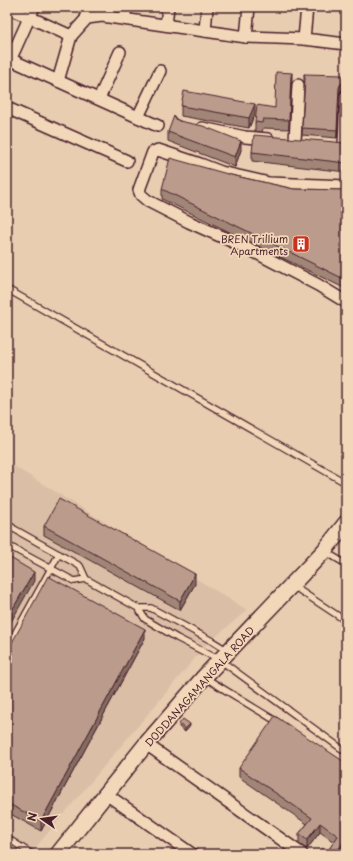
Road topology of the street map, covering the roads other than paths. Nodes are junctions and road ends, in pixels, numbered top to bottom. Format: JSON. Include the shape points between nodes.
{"nodes":[{"id":1,"x":126,"y":7,"type":"edge"},
{"id":2,"x":168,"y":7,"type":"edge"},
{"id":3,"x":208,"y":7,"type":"edge"},
{"id":4,"x":249,"y":7,"type":"edge"},
{"id":5,"x":307,"y":7,"type":"edge"},
{"id":6,"x":7,"y":8,"type":"edge"},
{"id":7,"x":32,"y":12,"type":"edge"},
{"id":8,"x":86,"y":12,"type":"edge"},
{"id":9,"x":124,"y":19,"type":"junction"},
{"id":10,"x":166,"y":25,"type":"junction"},
{"id":11,"x":205,"y":31,"type":"junction"},
{"id":12,"x":71,"y":36,"type":"junction"},
{"id":13,"x":246,"y":36,"type":"junction"},
{"id":14,"x":304,"y":39,"type":"junction"},
{"id":15,"x":346,"y":44,"type":"edge"},
{"id":16,"x":120,"y":52,"type":"dead end"},
{"id":17,"x":8,"y":61,"type":"edge"},
{"id":18,"x":160,"y":72,"type":"dead end"},
{"id":19,"x":58,"y":81,"type":"junction"},
{"id":20,"x":298,"y":85,"type":"dead end"},
{"id":21,"x":346,"y":96,"type":"edge"},
{"id":22,"x":99,"y":99,"type":"junction"},
{"id":23,"x":7,"y":108,"type":"edge"},
{"id":24,"x":138,"y":117,"type":"junction"},
{"id":25,"x":158,"y":126,"type":"dead end"},
{"id":26,"x":188,"y":126,"type":"edge"},
{"id":27,"x":330,"y":145,"type":"edge"},
{"id":28,"x":345,"y":146,"type":"edge"},
{"id":29,"x":128,"y":161,"type":"dead end"},
{"id":30,"x":346,"y":186,"type":"edge"},
{"id":31,"x":7,"y":289,"type":"edge"},
{"id":32,"x":346,"y":302,"type":"edge"},
{"id":33,"x":346,"y":484,"type":"edge"},
{"id":34,"x":346,"y":523,"type":"edge"},
{"id":35,"x":9,"y":526,"type":"edge"},
{"id":36,"x":7,"y":535,"type":"edge"},
{"id":37,"x":7,"y":545,"type":"edge"},
{"id":38,"x":324,"y":551,"type":"junction"},
{"id":39,"x":59,"y":554,"type":"junction"},
{"id":40,"x":346,"y":564,"type":"edge"},
{"id":41,"x":51,"y":569,"type":"junction"},
{"id":42,"x":86,"y":579,"type":"junction"},
{"id":43,"x":292,"y":584,"type":"junction"},
{"id":44,"x":138,"y":608,"type":"junction"},
{"id":45,"x":346,"y":621,"type":"edge"},
{"id":46,"x":7,"y":648,"type":"edge"},
{"id":47,"x":224,"y":655,"type":"junction"},
{"id":48,"x":204,"y":676,"type":"junction"},
{"id":49,"x":285,"y":726,"type":"edge"},
{"id":50,"x":146,"y":744,"type":"junction"},
{"id":51,"x":346,"y":752,"type":"edge"},
{"id":52,"x":106,"y":794,"type":"junction"},
{"id":53,"x":7,"y":838,"type":"edge"},
{"id":54,"x":63,"y":852,"type":"edge"},
{"id":55,"x":32,"y":854,"type":"edge"},
{"id":56,"x":192,"y":854,"type":"edge"},
{"id":57,"x":302,"y":854,"type":"edge"}],
"edges":[{"from":1,"to":9,"type":"street"},
{"from":2,"to":10,"type":"street"},
{"from":3,"to":11,"type":"street"},
{"from":4,"to":13,"type":"street"},
{"from":5,"to":14,"type":"street"},
{"from":6,"to":7,"type":"street"},
{"from":7,"to":12,"type":"street"},
{"from":7,"to":17,"type":"street"},
{"from":8,"to":9,"type":"street"},
{"from":8,"to":12,"type":"street"},
{"from":9,"to":10,"type":"street"},
{"from":10,"to":11,"type":"street"},
{"from":11,"to":13,"type":"street"},
{"from":12,"to":19,"type":"street"},
{"from":13,"to":14,"type":"street"},
{"from":14,"to":15,"type":"street"},
{"from":16,"to":22,"type":"street"},
{"from":17,"to":19,"type":"street"},
{"from":18,"to":24,"type":"street"},
{"from":19,"to":22,"type":"street"},
{"from":20,"to":26,"type":"street","via":[[291,141],[245,137]]},
{"from":21,"to":28,"type":"street"},
{"from":22,"to":24,"type":"street"},
{"from":23,"to":29,"type":"street"},
{"from":24,"to":25,"type":"street"},
{"from":27,"to":28,"type":"street"},
{"from":30,"to":32,"type":"street","via":[[269,183],[220,172],[158,150],[153,152],[139,190],[148,201],[318,285]]},
{"from":31,"to":33,"type":"lane"},
{"from":34,"to":38,"type":"street","name":"DODDANAGAMANGALA ROAD"},
{"from":35,"to":36,"type":"lane"},
{"from":35,"to":39,"type":"lane"},
{"from":37,"to":41,"type":"lane"},
{"from":38,"to":40,"type":"lane"},
{"from":38,"to":43,"type":"street","name":"DODDANAGAMANGALA ROAD"},
{"from":39,"to":41,"type":"lane"},
{"from":39,"to":42,"type":"lane","via":[[80,566]]},
{"from":41,"to":42,"type":"lane","via":[[74,581]]},
{"from":41,"to":46,"type":"lane"},
{"from":42,"to":44,"type":"lane"},
{"from":43,"to":45,"type":"lane"},
{"from":43,"to":47,"type":"street","name":"DODDANAGAMANGALA ROAD"},
{"from":44,"to":47,"type":"lane","via":[[145,620],[177,638]]},
{"from":44,"to":47,"type":"lane","via":[[152,608],[212,641]]},
{"from":47,"to":48,"type":"street","name":"DODDANAGAMANGALA ROAD"},
{"from":47,"to":51,"type":"lane"},
{"from":48,"to":49,"type":"lane"},
{"from":48,"to":50,"type":"street","name":"DODDANAGAMANGALA ROAD"},
{"from":50,"to":52,"type":"street","name":"DODDANAGAMANGALA ROAD"},
{"from":50,"to":57,"type":"street"},
{"from":52,"to":54,"type":"street","name":"DODDANAGAMANGALA ROAD"},
{"from":52,"to":56,"type":"street"},
{"from":53,"to":55,"type":"lane"}]}
